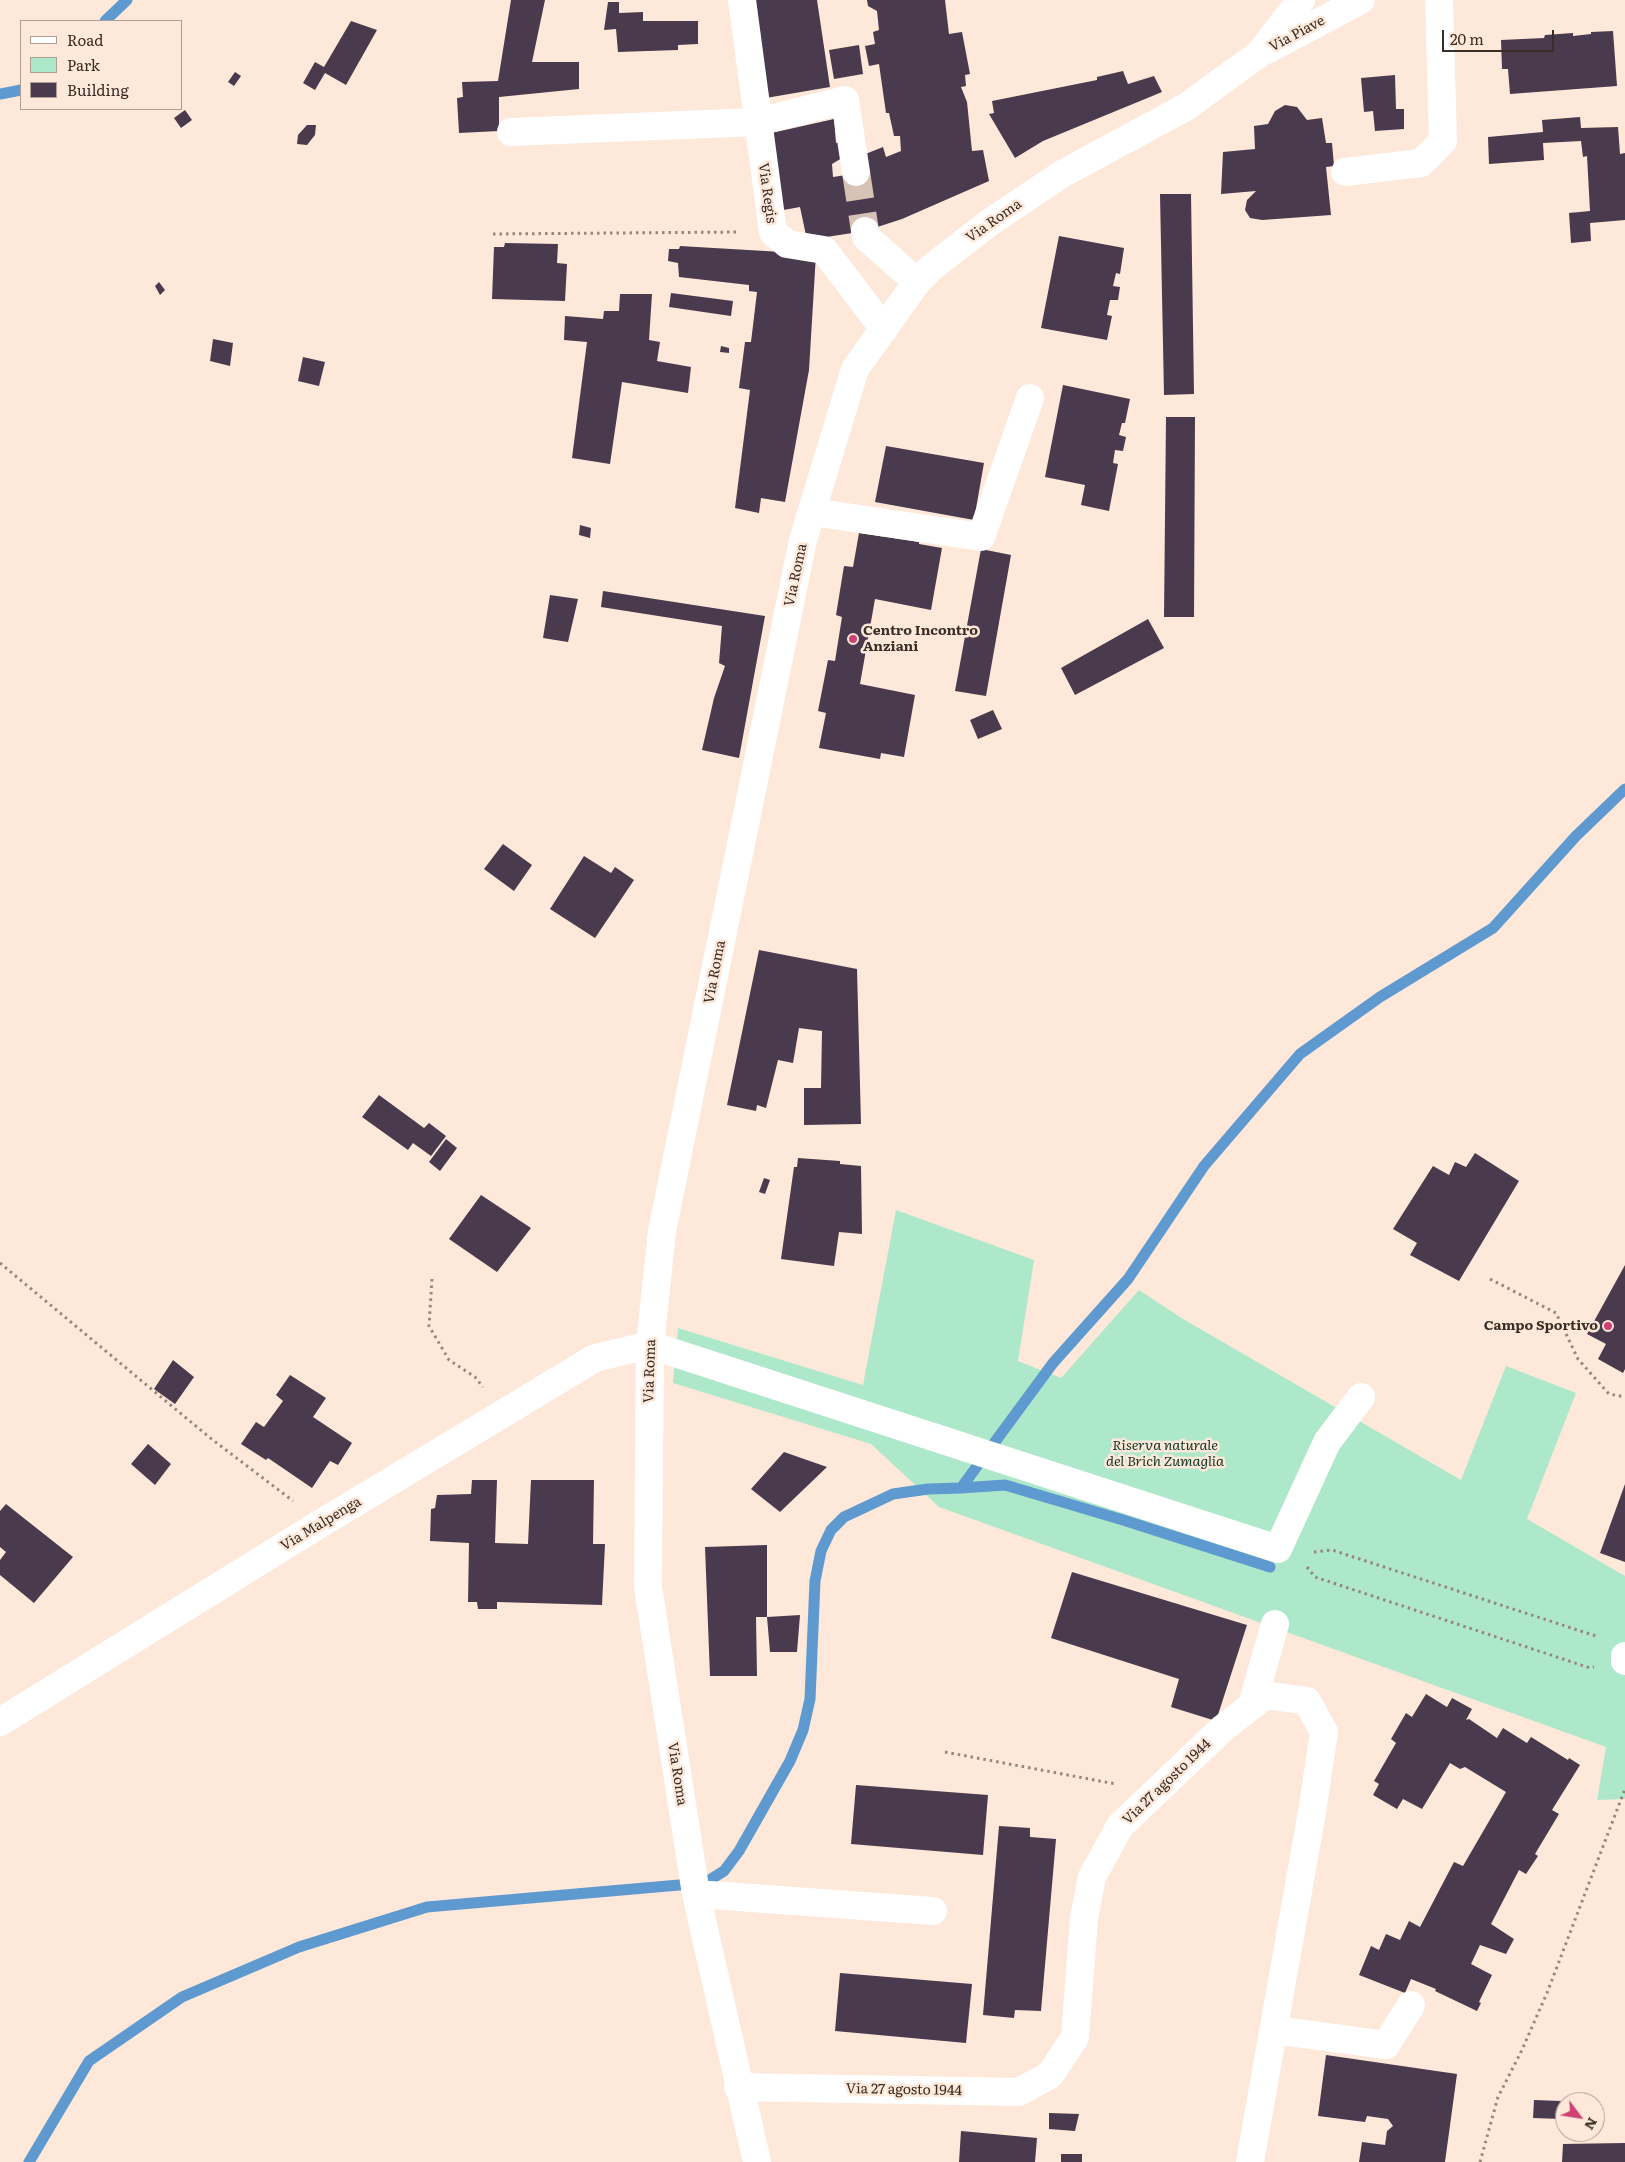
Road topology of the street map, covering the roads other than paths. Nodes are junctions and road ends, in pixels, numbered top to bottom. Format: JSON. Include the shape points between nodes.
{"nodes":[{"id":1,"x":742,"y":0,"type":"edge"},
{"id":2,"x":1301,"y":0,"type":"edge"},
{"id":3,"x":1361,"y":0,"type":"edge"},
{"id":4,"x":1439,"y":0,"type":"edge"},
{"id":5,"x":1260,"y":54,"type":"junction"},
{"id":6,"x":757,"y":122,"type":"junction"},
{"id":7,"x":511,"y":132,"type":"dead end"},
{"id":8,"x":856,"y":172,"type":"tunnel mouth"},
{"id":9,"x":1345,"y":172,"type":"dead end"},
{"id":10,"x":865,"y":231,"type":"tunnel mouth"},
{"id":11,"x":918,"y":282,"type":"junction"},
{"id":12,"x":884,"y":329,"type":"junction"},
{"id":13,"x":1030,"y":398,"type":"dead end"},
{"id":14,"x":812,"y":512,"type":"junction"},
{"id":15,"x":650,"y":1345,"type":"junction"},
{"id":16,"x":1361,"y":1396,"type":"dead end"},
{"id":17,"x":1275,"y":1624,"type":"dead end"},
{"id":18,"x":1252,"y":1705,"type":"junction"},
{"id":19,"x":0,"y":1722,"type":"edge"},
{"id":20,"x":695,"y":1886,"type":"junction"},
{"id":21,"x":933,"y":1911,"type":"dead end"},
{"id":22,"x":1411,"y":2005,"type":"dead end"},
{"id":23,"x":1274,"y":2030,"type":"junction"},
{"id":24,"x":738,"y":2086,"type":"junction"},
{"id":25,"x":757,"y":2162,"type":"edge"},
{"id":26,"x":1250,"y":2162,"type":"edge"}],
"edges":[{"from":1,"to":6,"type":"street","name":"Via Regis"},
{"from":2,"to":5,"type":"street","name":"Via Roma"},
{"from":3,"to":5,"type":"street","name":"Via Piave"},
{"from":4,"to":9,"type":"street","via":[[1443,141],[1421,163]]},
{"from":5,"to":11,"type":"street","name":"Via Roma","via":[[1186,107],[1046,185],[982,229],[932,267]]},
{"from":6,"to":7,"type":"street"},
{"from":6,"to":8,"type":"street","via":[[845,100]]},
{"from":6,"to":12,"type":"street","name":"Via Regis","via":[[773,232],[787,244],[824,250]]},
{"from":10,"to":11,"type":"street","via":[[866,237]]},
{"from":11,"to":12,"type":"street","name":"Via Roma"},
{"from":12,"to":14,"type":"street","name":"Via Roma","via":[[855,369]]},
{"from":13,"to":14,"type":"street","via":[[982,537]]},
{"from":14,"to":15,"type":"street","name":"Via Roma","via":[[662,1231]]},
{"from":15,"to":16,"type":"street","via":[[1287,1552],[1327,1442]]},
{"from":15,"to":19,"type":"street","name":"Via Malpenga","via":[[595,1358]]},
{"from":15,"to":20,"type":"street","name":"Via Roma","via":[[648,1587]]},
{"from":17,"to":18,"type":"street"},
{"from":18,"to":23,"type":"street","name":"Via 27 agosto 1944","via":[[1266,1695],[1307,1701],[1324,1732]]},
{"from":18,"to":24,"type":"street","name":"Via 27 agosto 1944","via":[[1223,1728],[1120,1826],[1092,1877],[1084,1918],[1075,2037],[1050,2075],[1019,2092]]},
{"from":20,"to":21,"type":"street"},
{"from":20,"to":24,"type":"street","name":"Via Roma"},
{"from":22,"to":23,"type":"street","via":[[1386,2045]]},
{"from":23,"to":26,"type":"street","name":"Via 27 agosto 1944"},
{"from":24,"to":25,"type":"street","name":"Via Roma"}]}
